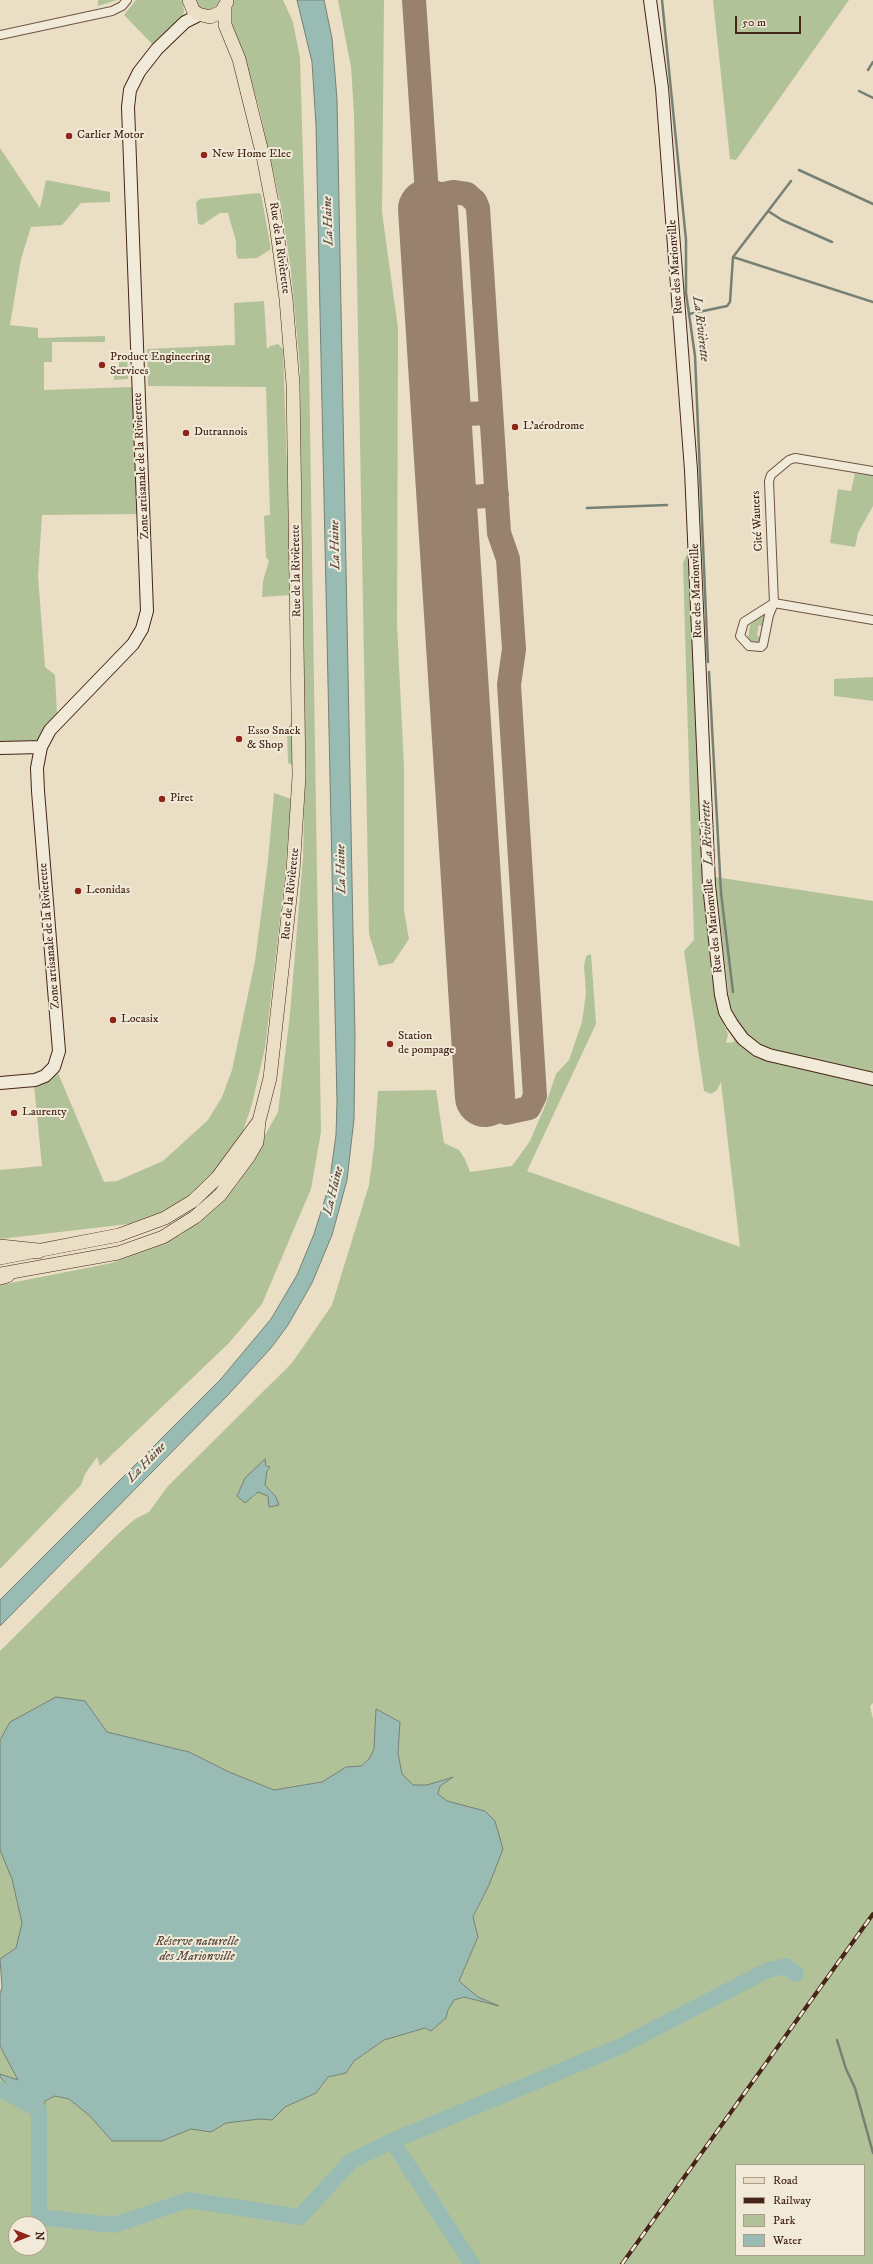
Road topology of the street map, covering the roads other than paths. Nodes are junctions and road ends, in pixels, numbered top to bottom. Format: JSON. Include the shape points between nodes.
{"nodes":[{"id":1,"x":127,"y":0,"type":"edge"},
{"id":2,"x":650,"y":0,"type":"edge"},
{"id":3,"x":189,"y":2,"type":"edge"},
{"id":4,"x":226,"y":4,"type":"edge"},
{"id":5,"x":202,"y":16,"type":"junction"},
{"id":6,"x":185,"y":22,"type":"junction"},
{"id":7,"x":225,"y":25,"type":"junction"},
{"id":8,"x":0,"y":35,"type":"edge"},
{"id":9,"x":873,"y":471,"type":"edge"},
{"id":10,"x":774,"y":603,"type":"junction"},
{"id":11,"x":873,"y":620,"type":"edge"},
{"id":12,"x":41,"y":747,"type":"junction"},
{"id":13,"x":0,"y":748,"type":"edge"},
{"id":14,"x":873,"y":1078,"type":"edge"},
{"id":15,"x":0,"y":1083,"type":"edge"},
{"id":16,"x":259,"y":1122,"type":"junction"},
{"id":17,"x":0,"y":1247,"type":"edge"},
{"id":18,"x":38,"y":1251,"type":"junction"},
{"id":19,"x":0,"y":1258,"type":"edge"},
{"id":20,"x":2,"y":1276,"type":"edge"}],
"edges":[{"from":1,"to":8,"type":"street","via":[[112,11]]},
{"from":2,"to":14,"type":"street","name":"Rue des Marionville","via":[[662,88],[691,470],[709,885],[722,1001],[727,1017],[737,1032],[757,1050],[769,1055]]},
{"from":3,"to":5,"type":"main road"},
{"from":3,"to":6,"type":"street"},
{"from":4,"to":5,"type":"main road","via":[[216,16]]},
{"from":4,"to":7,"type":"main road","name":"Rue de la Rivièrette"},
{"from":5,"to":6,"type":"street","name":"Zone artisanale de la Rivierette"},
{"from":5,"to":7,"type":"main road"},
{"from":6,"to":12,"type":"street","name":"Zone artisanale de la Rivierette","via":[[157,49],[139,72],[130,90],[128,107],[146,611],[142,629],[133,644],[50,730]]},
{"from":7,"to":16,"type":"main road","name":"Rue de la Rivièrette","via":[[239,59],[271,196],[284,273],[293,384],[299,702],[298,809],[274,1050]]},
{"from":9,"to":10,"type":"street","name":"Cité Wauters","via":[[795,458],[771,475],[769,481]]},
{"from":10,"to":10,"type":"street","name":"Cité Wauters","via":[[763,645],[749,646],[740,636],[741,626]]},
{"from":10,"to":11,"type":"street"},
{"from":12,"to":13,"type":"street"},
{"from":12,"to":15,"type":"street","name":"Zone artisanale de la Rivierette","via":[[38,791],[59,1051],[54,1067],[45,1076],[35,1080]]},
{"from":16,"to":18,"type":"main road","via":[[217,1178],[179,1210],[150,1225],[125,1233]]},
{"from":16,"to":20,"type":"main road","via":[[257,1142],[240,1170],[220,1196],[182,1226],[149,1243],[118,1253]]},
{"from":17,"to":18,"type":"highway"},
{"from":18,"to":19,"type":"main road"}]}
